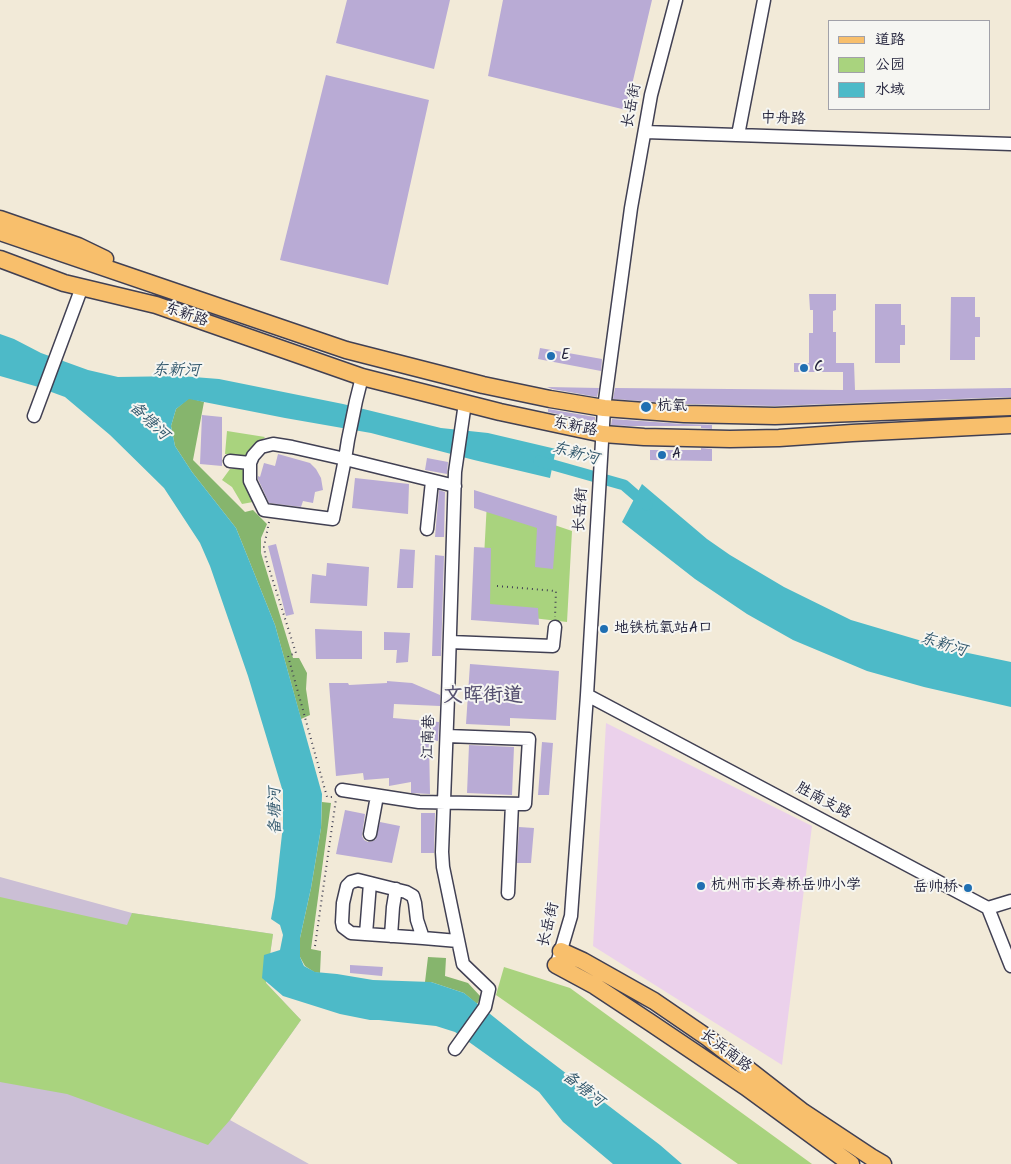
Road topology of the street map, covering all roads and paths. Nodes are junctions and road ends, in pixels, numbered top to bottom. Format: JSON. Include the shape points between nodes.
{"nodes":[{"id":1,"x":676,"y":0,"type":"edge"},
{"id":2,"x":764,"y":0,"type":"edge"},
{"id":3,"x":645,"y":132,"type":"junction"},
{"id":4,"x":738,"y":135,"type":"junction"},
{"id":5,"x":1011,"y":144,"type":"edge"},
{"id":6,"x":0,"y":220,"type":"edge"},
{"id":7,"x":0,"y":232,"type":"edge"},
{"id":8,"x":8,"y":250,"type":"edge"},
{"id":9,"x":82,"y":287,"type":"junction"},
{"id":10,"x":163,"y":287,"type":"junction"},
{"id":11,"x":156,"y":305,"type":"junction"},
{"id":12,"x":362,"y":377,"type":"junction"},
{"id":13,"x":465,"y":403,"type":"junction"},
{"id":14,"x":1011,"y":407,"type":"edge"},
{"id":15,"x":604,"y":408,"type":"junction"},
{"id":16,"x":34,"y":416,"type":"dead end"},
{"id":17,"x":1011,"y":425,"type":"edge"},
{"id":18,"x":603,"y":434,"type":"junction"},
{"id":19,"x":345,"y":459,"type":"junction"},
{"id":20,"x":230,"y":461,"type":"dead end"},
{"id":21,"x":250,"y":463,"type":"junction"},
{"id":22,"x":432,"y":481,"type":"junction"},
{"id":23,"x":455,"y":486,"type":"junction"},
{"id":24,"x":271,"y":511,"type":"junction"},
{"id":25,"x":427,"y":529,"type":"dead end"},
{"id":26,"x":497,"y":586,"type":"dead end"},
{"id":27,"x":555,"y":627,"type":"joint"},
{"id":28,"x":450,"y":642,"type":"junction"},
{"id":29,"x":587,"y":695,"type":"junction"},
{"id":30,"x":447,"y":736,"type":"junction"},
{"id":31,"x":342,"y":790,"type":"dead end"},
{"id":32,"x":377,"y":796,"type":"junction"},
{"id":33,"x":444,"y":803,"type":"junction"},
{"id":34,"x":512,"y":804,"type":"junction"},
{"id":35,"x":370,"y":834,"type":"dead end"},
{"id":36,"x":370,"y":883,"type":"junction"},
{"id":37,"x":396,"y":889,"type":"junction"},
{"id":38,"x":508,"y":893,"type":"dead end"},
{"id":39,"x":1011,"y":901,"type":"edge"},
{"id":40,"x":988,"y":908,"type":"junction"},
{"id":41,"x":366,"y":934,"type":"junction"},
{"id":42,"x":391,"y":936,"type":"junction"},
{"id":43,"x":423,"y":938,"type":"junction"},
{"id":44,"x":458,"y":941,"type":"junction"},
{"id":45,"x":315,"y":946,"type":"dead end"},
{"id":46,"x":558,"y":958,"type":"junction"},
{"id":47,"x":1011,"y":966,"type":"edge"},
{"id":48,"x":458,"y":1045,"type":"dead end"},
{"id":49,"x":851,"y":1164,"type":"edge"},
{"id":50,"x":884,"y":1164,"type":"edge"}],
"edges":[{"from":1,"to":3,"type":"street","name":"长岳街","via":[[651,95]]},
{"from":2,"to":4,"type":"street"},
{"from":3,"to":4,"type":"street","name":"中舟路"},
{"from":3,"to":15,"type":"street","name":"长岳街","via":[[631,208]]},
{"from":4,"to":5,"type":"street","name":"中舟路"},
{"from":6,"to":10,"type":"main road","name":"东新路","via":[[78,246]]},
{"from":7,"to":8,"type":"main road","name":"东新路"},
{"from":8,"to":9,"type":"main road","name":"东新路","via":[[64,283]]},
{"from":8,"to":10,"type":"main road","name":"东新路"},
{"from":8,"to":11,"type":"main road","name":"东新路"},
{"from":9,"to":11,"type":"main road","name":"东新路"},
{"from":9,"to":16,"type":"street"},
{"from":10,"to":15,"type":"main road","name":"东新路","via":[[346,350],[483,386]]},
{"from":11,"to":12,"type":"main road","name":"东新路"},
{"from":12,"to":13,"type":"main road","name":"东新路"},
{"from":12,"to":19,"type":"street"},
{"from":13,"to":18,"type":"main road","name":"东新路"},
{"from":13,"to":23,"type":"street","name":"江南巷"},
{"from":14,"to":15,"type":"main road","name":"东新路","via":[[774,416]]},
{"from":15,"to":18,"type":"street","name":"长岳街"},
{"from":17,"to":18,"type":"main road","name":"东新路","via":[[730,439]]},
{"from":18,"to":29,"type":"street","name":"长岳街"},
{"from":19,"to":21,"type":"street","via":[[273,444],[261,447]]},
{"from":19,"to":22,"type":"street"},
{"from":19,"to":24,"type":"street","via":[[333,519]]},
{"from":20,"to":21,"type":"street"},
{"from":21,"to":24,"type":"street","via":[[250,481],[264,510]]},
{"from":22,"to":23,"type":"street"},
{"from":22,"to":25,"type":"street"},
{"from":23,"to":28,"type":"street","name":"江南巷"},
{"from":24,"to":45,"type":"path","via":[[264,547],[266,559],[296,653],[288,656],[327,797],[336,798]]},
{"from":26,"to":27,"type":"path","via":[[556,590]]},
{"from":27,"to":28,"type":"street","via":[[553,646]]},
{"from":28,"to":30,"type":"street","name":"江南巷"},
{"from":29,"to":40,"type":"street","name":"胜南支路"},
{"from":29,"to":46,"type":"street","name":"长岳街","via":[[571,916]]},
{"from":30,"to":33,"type":"street","name":"江南巷"},
{"from":30,"to":34,"type":"street","via":[[529,740],[525,804]]},
{"from":31,"to":32,"type":"street"},
{"from":32,"to":33,"type":"street"},
{"from":32,"to":35,"type":"street"},
{"from":33,"to":34,"type":"street"},
{"from":33,"to":44,"type":"street","name":"江南巷","via":[[443,868]]},
{"from":34,"to":38,"type":"street"},
{"from":36,"to":37,"type":"street"},
{"from":36,"to":41,"type":"street"},
{"from":36,"to":41,"type":"street","via":[[351,882],[346,886],[343,903],[343,927],[351,933]]},
{"from":37,"to":42,"type":"street"},
{"from":37,"to":43,"type":"street","via":[[413,896]]},
{"from":39,"to":40,"type":"street"},
{"from":40,"to":47,"type":"street"},
{"from":41,"to":42,"type":"street"},
{"from":42,"to":43,"type":"street"},
{"from":43,"to":44,"type":"street"},
{"from":44,"to":48,"type":"street","name":"江南巷","via":[[463,964],[489,989],[485,1007]]},
{"from":46,"to":49,"type":"main road","name":"长浜南路","via":[[746,1087]]},
{"from":46,"to":50,"type":"main road","name":"长浜南路","via":[[590,965],[654,1001],[708,1038],[803,1112]]}]}
